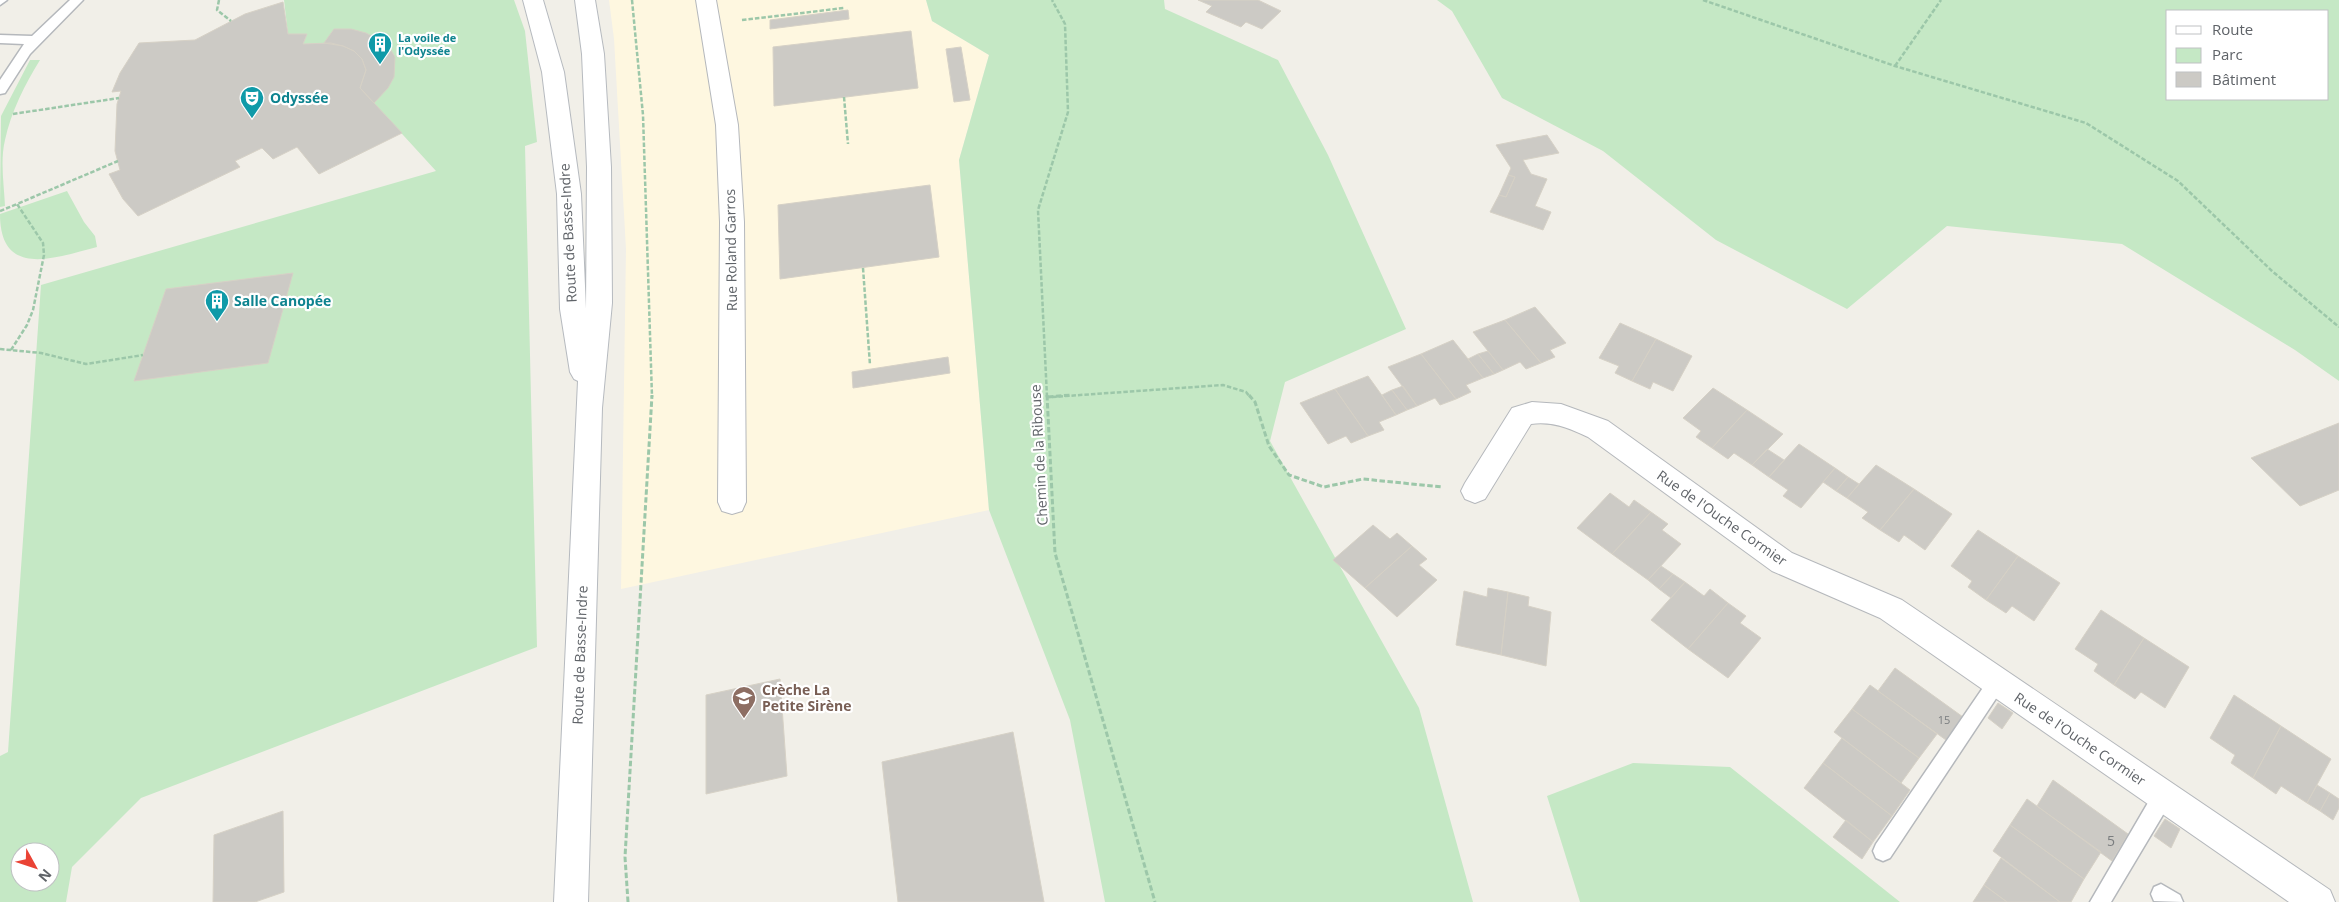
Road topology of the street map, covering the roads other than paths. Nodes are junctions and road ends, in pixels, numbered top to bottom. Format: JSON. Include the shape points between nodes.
{"nodes":[{"id":1,"x":76,"y":0,"type":"edge"},
{"id":2,"x":534,"y":0,"type":"edge"},
{"id":3,"x":585,"y":0,"type":"edge"},
{"id":4,"x":706,"y":0,"type":"edge"},
{"id":5,"x":0,"y":39,"type":"edge"},
{"id":6,"x":35,"y":40,"type":"junction"},
{"id":7,"x":0,"y":90,"type":"edge"},
{"id":8,"x":588,"y":408,"type":"junction"},
{"id":9,"x":1475,"y":491,"type":"road end"},
{"id":10,"x":732,"y":502,"type":"dead end"},
{"id":11,"x":1997,"y":682,"type":"junction"},
{"id":12,"x":2163,"y":796,"type":"junction"},
{"id":13,"x":1883,"y":851,"type":"dead end"},
{"id":14,"x":571,"y":902,"type":"edge"},
{"id":15,"x":2100,"y":902,"type":"edge"},
{"id":16,"x":2318,"y":902,"type":"edge"}],
"edges":[{"from":1,"to":6,"type":"lane"},
{"from":2,"to":8,"type":"main road","name":"Route de Basse-Indre","via":[[557,100],[569,194],[572,309]]},
{"from":3,"to":8,"type":"main road","name":"Route de Basse-Indre","via":[[593,54],[599,167],[600,303]]},
{"from":4,"to":10,"type":"main road","name":"Rue Roland Garros","via":[[727,125],[732,222]]},
{"from":5,"to":6,"type":"lane"},
{"from":6,"to":7,"type":"lane"},
{"from":8,"to":14,"type":"main road","name":"Route de Basse-Indre"},
{"from":9,"to":11,"type":"main road","name":"Rue de l'Ouche Cormier","via":[[1522,416],[1533,412],[1566,414],[1598,429],[1782,562],[1892,609]]},
{"from":11,"to":12,"type":"main road","name":"Rue de l'Ouche Cormier"},
{"from":11,"to":13,"type":"lane"},
{"from":12,"to":15,"type":"lane"},
{"from":12,"to":16,"type":"main road","name":"Rue de l'Ouche Cormier"}]}
